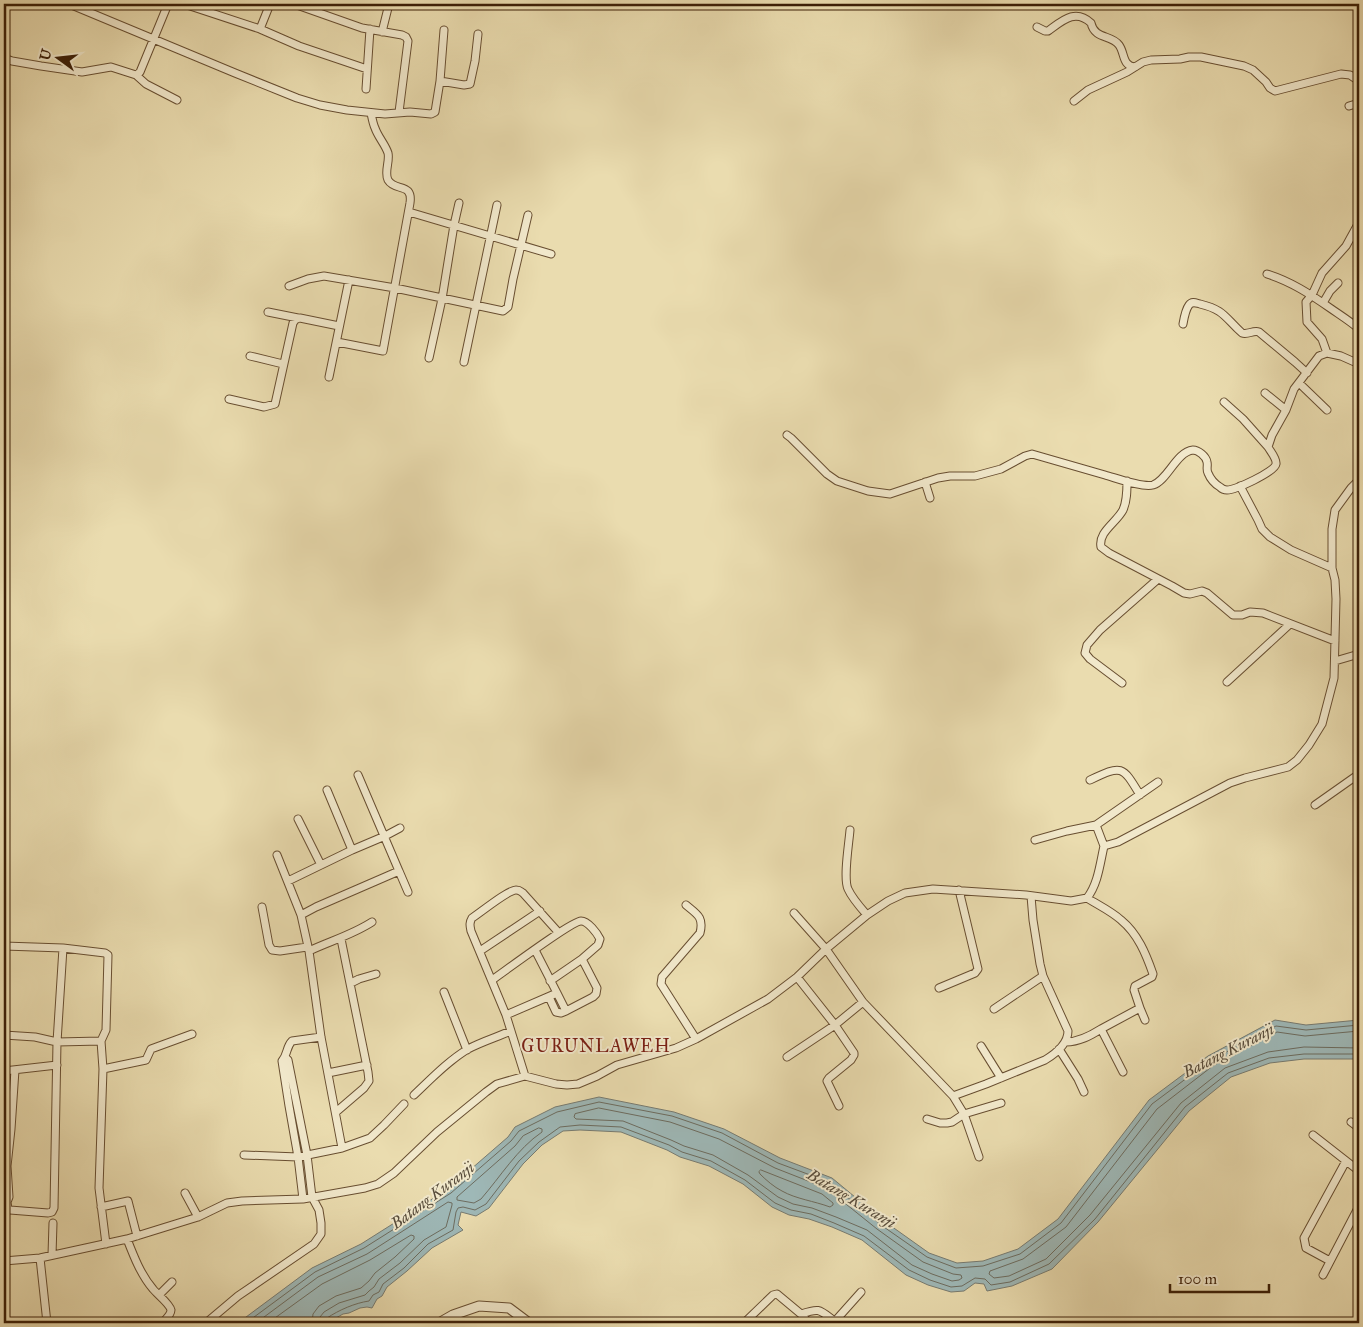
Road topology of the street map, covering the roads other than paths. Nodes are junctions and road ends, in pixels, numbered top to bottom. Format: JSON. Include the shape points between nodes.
{"nodes":[{"id":1,"x":168,"y":4,"type":"edge"},
{"id":2,"x":184,"y":4,"type":"edge"},
{"id":3,"x":270,"y":4,"type":"edge"},
{"id":4,"x":294,"y":4,"type":"edge"},
{"id":5,"x":389,"y":4,"type":"edge"},
{"id":6,"x":74,"y":6,"type":"dead end"},
{"id":7,"x":201,"y":7,"type":"edge"},
{"id":8,"x":1037,"y":27,"type":"dead end"},
{"id":9,"x":260,"y":29,"type":"junction"},
{"id":10,"x":370,"y":29,"type":"junction"},
{"id":11,"x":444,"y":30,"type":"dead end"},
{"id":12,"x":382,"y":32,"type":"junction"},
{"id":13,"x":478,"y":34,"type":"dead end"},
{"id":14,"x":154,"y":40,"type":"junction"},
{"id":15,"x":4,"y":58,"type":"edge"},
{"id":16,"x":1135,"y":67,"type":"junction"},
{"id":17,"x":367,"y":69,"type":"junction"},
{"id":18,"x":136,"y":75,"type":"junction"},
{"id":19,"x":1359,"y":81,"type":"edge"},
{"id":20,"x":440,"y":82,"type":"junction"},
{"id":21,"x":366,"y":89,"type":"dead end"},
{"id":22,"x":1359,"y":90,"type":"edge"},
{"id":23,"x":177,"y":100,"type":"dead end"},
{"id":24,"x":1074,"y":101,"type":"dead end"},
{"id":25,"x":1359,"y":103,"type":"edge"},
{"id":26,"x":1349,"y":106,"type":"dead end"},
{"id":27,"x":400,"y":112,"type":"junction"},
{"id":28,"x":371,"y":113,"type":"junction"},
{"id":29,"x":459,"y":203,"type":"dead end"},
{"id":30,"x":497,"y":205,"type":"dead end"},
{"id":31,"x":409,"y":212,"type":"junction"},
{"id":32,"x":528,"y":215,"type":"dead end"},
{"id":33,"x":454,"y":225,"type":"junction"},
{"id":34,"x":1357,"y":226,"type":"dead end"},
{"id":35,"x":490,"y":236,"type":"junction"},
{"id":36,"x":520,"y":246,"type":"junction"},
{"id":37,"x":551,"y":254,"type":"dead end"},
{"id":38,"x":1267,"y":274,"type":"dead end"},
{"id":39,"x":349,"y":280,"type":"junction"},
{"id":40,"x":1338,"y":283,"type":"dead end"},
{"id":41,"x":289,"y":286,"type":"dead end"},
{"id":42,"x":395,"y":288,"type":"junction"},
{"id":43,"x":1312,"y":295,"type":"junction"},
{"id":44,"x":442,"y":299,"type":"junction"},
{"id":45,"x":1324,"y":303,"type":"junction"},
{"id":46,"x":475,"y":305,"type":"junction"},
{"id":47,"x":268,"y":312,"type":"dead end"},
{"id":48,"x":298,"y":318,"type":"junction"},
{"id":49,"x":1182,"y":324,"type":"dead end"},
{"id":50,"x":339,"y":326,"type":"junction"},
{"id":51,"x":1359,"y":329,"type":"edge"},
{"id":52,"x":337,"y":342,"type":"junction"},
{"id":53,"x":1327,"y":353,"type":"junction"},
{"id":54,"x":250,"y":356,"type":"dead end"},
{"id":55,"x":429,"y":358,"type":"dead end"},
{"id":56,"x":464,"y":362,"type":"dead end"},
{"id":57,"x":283,"y":364,"type":"junction"},
{"id":58,"x":1359,"y":364,"type":"edge"},
{"id":59,"x":1307,"y":373,"type":"junction"},
{"id":60,"x":328,"y":377,"type":"dead end"},
{"id":61,"x":1299,"y":383,"type":"junction"},
{"id":62,"x":1265,"y":392,"type":"dead end"},
{"id":63,"x":229,"y":399,"type":"dead end"},
{"id":64,"x":1224,"y":402,"type":"dead end"},
{"id":65,"x":1286,"y":410,"type":"junction"},
{"id":66,"x":1327,"y":410,"type":"dead end"},
{"id":67,"x":787,"y":435,"type":"dead end"},
{"id":68,"x":1268,"y":447,"type":"junction"},
{"id":69,"x":1359,"y":480,"type":"edge"},
{"id":70,"x":1127,"y":481,"type":"junction"},
{"id":71,"x":925,"y":482,"type":"junction"},
{"id":72,"x":1240,"y":486,"type":"junction"},
{"id":73,"x":930,"y":498,"type":"dead end"},
{"id":74,"x":1332,"y":568,"type":"junction"},
{"id":75,"x":1158,"y":579,"type":"junction"},
{"id":76,"x":1290,"y":624,"type":"junction"},
{"id":77,"x":1335,"y":641,"type":"junction"},
{"id":78,"x":1359,"y":654,"type":"edge"},
{"id":79,"x":1335,"y":661,"type":"junction"},
{"id":80,"x":1226,"y":682,"type":"dead end"},
{"id":81,"x":1122,"y":683,"type":"dead end"},
{"id":82,"x":358,"y":774,"type":"dead end"},
{"id":83,"x":1359,"y":774,"type":"edge"},
{"id":84,"x":1090,"y":780,"type":"dead end"},
{"id":85,"x":1158,"y":782,"type":"dead end"},
{"id":86,"x":327,"y":790,"type":"dead end"},
{"id":87,"x":1140,"y":795,"type":"junction"},
{"id":88,"x":1315,"y":805,"type":"dead end"},
{"id":89,"x":298,"y":819,"type":"dead end"},
{"id":90,"x":1096,"y":825,"type":"junction"},
{"id":91,"x":400,"y":828,"type":"dead end"},
{"id":92,"x":850,"y":830,"type":"dead end"},
{"id":93,"x":384,"y":836,"type":"junction"},
{"id":94,"x":1035,"y":840,"type":"dead end"},
{"id":95,"x":1104,"y":846,"type":"junction"},
{"id":96,"x":352,"y":850,"type":"junction"},
{"id":97,"x":277,"y":855,"type":"dead end"},
{"id":98,"x":321,"y":865,"type":"junction"},
{"id":99,"x":399,"y":871,"type":"junction"},
{"id":100,"x":288,"y":881,"type":"junction"},
{"id":101,"x":959,"y":890,"type":"junction"},
{"id":102,"x":408,"y":892,"type":"dead end"},
{"id":103,"x":1031,"y":896,"type":"junction"},
{"id":104,"x":1087,"y":898,"type":"junction"},
{"id":105,"x":686,"y":905,"type":"dead end"},
{"id":106,"x":262,"y":907,"type":"dead end"},
{"id":107,"x":540,"y":911,"type":"junction"},
{"id":108,"x":794,"y":913,"type":"dead end"},
{"id":109,"x":301,"y":915,"type":"junction"},
{"id":110,"x":866,"y":915,"type":"junction"},
{"id":111,"x":372,"y":922,"type":"dead end"},
{"id":112,"x":560,"y":933,"type":"junction"},
{"id":113,"x":341,"y":938,"type":"junction"},
{"id":114,"x":4,"y":946,"type":"edge"},
{"id":115,"x":63,"y":948,"type":"junction"},
{"id":116,"x":308,"y":949,"type":"junction"},
{"id":117,"x":826,"y":949,"type":"junction"},
{"id":118,"x":535,"y":950,"type":"junction"},
{"id":119,"x":480,"y":951,"type":"junction"},
{"id":120,"x":582,"y":959,"type":"junction"},
{"id":121,"x":376,"y":974,"type":"dead end"},
{"id":122,"x":1043,"y":976,"type":"junction"},
{"id":123,"x":797,"y":977,"type":"junction"},
{"id":124,"x":492,"y":980,"type":"junction"},
{"id":125,"x":550,"y":981,"type":"junction"},
{"id":126,"x":350,"y":984,"type":"junction"},
{"id":127,"x":940,"y":988,"type":"dead end"},
{"id":128,"x":444,"y":992,"type":"dead end"},
{"id":129,"x":556,"y":993,"type":"junction"},
{"id":130,"x":549,"y":997,"type":"junction"},
{"id":131,"x":863,"y":1002,"type":"junction"},
{"id":132,"x":1140,"y":1008,"type":"junction"},
{"id":133,"x":994,"y":1009,"type":"dead end"},
{"id":134,"x":566,"y":1011,"type":"junction"},
{"id":135,"x":506,"y":1015,"type":"junction"},
{"id":136,"x":1145,"y":1020,"type":"dead end"},
{"id":137,"x":835,"y":1025,"type":"junction"},
{"id":138,"x":1101,"y":1029,"type":"junction"},
{"id":139,"x":511,"y":1031,"type":"junction"},
{"id":140,"x":192,"y":1034,"type":"dead end"},
{"id":141,"x":4,"y":1035,"type":"edge"},
{"id":142,"x":321,"y":1037,"type":"junction"},
{"id":143,"x":696,"y":1039,"type":"junction"},
{"id":144,"x":102,"y":1041,"type":"junction"},
{"id":145,"x":57,"y":1042,"type":"junction"},
{"id":146,"x":1066,"y":1042,"type":"junction"},
{"id":147,"x":981,"y":1046,"type":"dead end"},
{"id":148,"x":1059,"y":1049,"type":"junction"},
{"id":149,"x":467,"y":1050,"type":"junction"},
{"id":150,"x":787,"y":1057,"type":"dead end"},
{"id":151,"x":57,"y":1065,"type":"junction"},
{"id":152,"x":367,"y":1065,"type":"junction"},
{"id":153,"x":103,"y":1068,"type":"junction"},
{"id":154,"x":15,"y":1070,"type":"junction"},
{"id":155,"x":4,"y":1071,"type":"edge"},
{"id":156,"x":1123,"y":1072,"type":"dead end"},
{"id":157,"x":328,"y":1073,"type":"junction"},
{"id":158,"x":525,"y":1076,"type":"junction"},
{"id":159,"x":1000,"y":1078,"type":"junction"},
{"id":160,"x":1084,"y":1092,"type":"dead end"},
{"id":161,"x":414,"y":1095,"type":"dead end"},
{"id":162,"x":953,"y":1096,"type":"junction"},
{"id":163,"x":1001,"y":1103,"type":"dead end"},
{"id":164,"x":404,"y":1104,"type":"dead end"},
{"id":165,"x":292,"y":1105,"type":"junction"},
{"id":166,"x":839,"y":1106,"type":"dead end"},
{"id":167,"x":336,"y":1112,"type":"junction"},
{"id":168,"x":964,"y":1114,"type":"junction"},
{"id":169,"x":927,"y":1120,"type":"dead end"},
{"id":170,"x":1351,"y":1122,"type":"dead end"},
{"id":171,"x":1359,"y":1128,"type":"edge"},
{"id":172,"x":1313,"y":1135,"type":"dead end"},
{"id":173,"x":342,"y":1148,"type":"junction"},
{"id":174,"x":244,"y":1155,"type":"dead end"},
{"id":175,"x":307,"y":1155,"type":"junction"},
{"id":176,"x":298,"y":1156,"type":"junction"},
{"id":177,"x":979,"y":1158,"type":"dead end"},
{"id":178,"x":1346,"y":1161,"type":"junction"},
{"id":179,"x":1359,"y":1171,"type":"edge"},
{"id":180,"x":185,"y":1193,"type":"dead end"},
{"id":181,"x":312,"y":1197,"type":"junction"},
{"id":182,"x":303,"y":1199,"type":"junction"},
{"id":183,"x":5,"y":1203,"type":"edge"},
{"id":184,"x":1359,"y":1206,"type":"edge"},
{"id":185,"x":101,"y":1207,"type":"junction"},
{"id":186,"x":198,"y":1217,"type":"junction"},
{"id":187,"x":53,"y":1223,"type":"dead end"},
{"id":188,"x":137,"y":1236,"type":"junction"},
{"id":189,"x":127,"y":1239,"type":"junction"},
{"id":190,"x":106,"y":1244,"type":"junction"},
{"id":191,"x":52,"y":1256,"type":"junction"},
{"id":192,"x":40,"y":1258,"type":"junction"},
{"id":193,"x":4,"y":1261,"type":"edge"},
{"id":194,"x":1330,"y":1261,"type":"junction"},
{"id":195,"x":1323,"y":1275,"type":"dead end"},
{"id":196,"x":172,"y":1282,"type":"dead end"},
{"id":197,"x":861,"y":1292,"type":"dead end"},
{"id":198,"x":160,"y":1295,"type":"junction"},
{"id":199,"x":801,"y":1314,"type":"junction"},
{"id":200,"x":453,"y":1315,"type":"junction"},
{"id":201,"x":16,"y":1323,"type":"edge"},
{"id":202,"x":47,"y":1323,"type":"edge"},
{"id":203,"x":162,"y":1323,"type":"edge"},
{"id":204,"x":206,"y":1323,"type":"edge"},
{"id":205,"x":439,"y":1323,"type":"edge"},
{"id":206,"x":460,"y":1323,"type":"edge"},
{"id":207,"x":529,"y":1323,"type":"edge"},
{"id":208,"x":744,"y":1323,"type":"edge"},
{"id":209,"x":809,"y":1323,"type":"edge"}],
"edges":[{"from":1,"to":14,"type":"street"},
{"from":2,"to":7,"type":"street"},
{"from":3,"to":9,"type":"street"},
{"from":4,"to":10,"type":"street"},
{"from":5,"to":12,"type":"street"},
{"from":6,"to":14,"type":"street"},
{"from":7,"to":9,"type":"street"},
{"from":8,"to":16,"type":"street","via":[[1048,31],[1067,18],[1082,17],[1098,34],[1115,41],[1126,62]]},
{"from":9,"to":17,"type":"street"},
{"from":10,"to":12,"type":"street"},
{"from":10,"to":17,"type":"street"},
{"from":11,"to":20,"type":"street"},
{"from":12,"to":27,"type":"street","via":[[402,35],[408,41]]},
{"from":13,"to":20,"type":"street","via":[[470,84]]},
{"from":14,"to":18,"type":"street"},
{"from":14,"to":28,"type":"street","via":[[297,98]]},
{"from":15,"to":18,"type":"street","via":[[82,72],[110,67]]},
{"from":16,"to":19,"type":"street","via":[[1151,60],[1201,57],[1253,70],[1275,91],[1341,74]]},
{"from":16,"to":24,"type":"street","via":[[1088,90]]},
{"from":17,"to":21,"type":"street"},
{"from":18,"to":23,"type":"street"},
{"from":20,"to":27,"type":"street","via":[[433,114]]},
{"from":22,"to":25,"type":"street"},
{"from":25,"to":26,"type":"street"},
{"from":27,"to":28,"type":"street"},
{"from":28,"to":31,"type":"street","via":[[374,128],[388,154],[388,180],[409,191]]},
{"from":29,"to":33,"type":"street"},
{"from":30,"to":35,"type":"street"},
{"from":31,"to":33,"type":"street"},
{"from":31,"to":42,"type":"street"},
{"from":32,"to":36,"type":"street"},
{"from":33,"to":35,"type":"street"},
{"from":33,"to":44,"type":"street"},
{"from":34,"to":43,"type":"street","via":[[1346,246],[1322,273]]},
{"from":35,"to":36,"type":"street"},
{"from":35,"to":46,"type":"street"},
{"from":36,"to":37,"type":"street"},
{"from":36,"to":46,"type":"street","via":[[506,309]]},
{"from":38,"to":43,"type":"street"},
{"from":39,"to":41,"type":"street","via":[[324,276]]},
{"from":39,"to":42,"type":"street"},
{"from":39,"to":50,"type":"street"},
{"from":40,"to":45,"type":"street","via":[[1330,290]]},
{"from":42,"to":44,"type":"street"},
{"from":42,"to":52,"type":"street","via":[[383,351]]},
{"from":43,"to":45,"type":"street"},
{"from":43,"to":53,"type":"street","via":[[1306,302],[1307,322],[1322,340]]},
{"from":44,"to":46,"type":"street"},
{"from":44,"to":55,"type":"street"},
{"from":45,"to":51,"type":"street"},
{"from":46,"to":56,"type":"street"},
{"from":47,"to":48,"type":"street"},
{"from":48,"to":50,"type":"street"},
{"from":48,"to":57,"type":"street","via":[[293,323]]},
{"from":49,"to":59,"type":"street","via":[[1189,305],[1195,302],[1208,306],[1218,310],[1242,333],[1259,332]]},
{"from":50,"to":52,"type":"street"},
{"from":52,"to":60,"type":"street"},
{"from":53,"to":58,"type":"street"},
{"from":53,"to":59,"type":"street","via":[[1319,356]]},
{"from":54,"to":57,"type":"street"},
{"from":57,"to":63,"type":"street","via":[[275,404],[264,407]]},
{"from":59,"to":61,"type":"street"},
{"from":61,"to":65,"type":"street"},
{"from":61,"to":66,"type":"street"},
{"from":62,"to":65,"type":"street"},
{"from":64,"to":68,"type":"street"},
{"from":65,"to":68,"type":"street"},
{"from":67,"to":71,"type":"street","via":[[827,474],[849,486],[890,494]]},
{"from":68,"to":72,"type":"street","via":[[1276,467]]},
{"from":69,"to":74,"type":"street","via":[[1335,510]]},
{"from":70,"to":71,"type":"street","via":[[1032,454],[983,474],[950,476]]},
{"from":70,"to":72,"type":"street","via":[[1149,486],[1154,484],[1187,452],[1196,450],[1207,461],[1208,474],[1217,485],[1226,490]]},
{"from":70,"to":75,"type":"street","via":[[1126,502],[1122,512],[1103,534],[1101,547]]},
{"from":71,"to":73,"type":"street"},
{"from":72,"to":74,"type":"street","via":[[1262,529],[1270,537]]},
{"from":74,"to":77,"type":"street","via":[[1336,599]]},
{"from":75,"to":76,"type":"street","via":[[1184,593],[1207,593],[1234,615],[1263,613]]},
{"from":75,"to":81,"type":"street","via":[[1086,645],[1085,652],[1090,659]]},
{"from":76,"to":77,"type":"street"},
{"from":76,"to":80,"type":"street"},
{"from":77,"to":79,"type":"street"},
{"from":78,"to":79,"type":"street"},
{"from":79,"to":95,"type":"street","via":[[1322,724],[1297,760],[1288,767],[1230,783],[1118,842]]},
{"from":82,"to":93,"type":"street"},
{"from":83,"to":88,"type":"street"},
{"from":84,"to":87,"type":"street","via":[[1121,770],[1129,776]]},
{"from":85,"to":87,"type":"street"},
{"from":86,"to":96,"type":"street"},
{"from":87,"to":90,"type":"street"},
{"from":89,"to":98,"type":"street"},
{"from":90,"to":94,"type":"street"},
{"from":90,"to":95,"type":"street"},
{"from":91,"to":93,"type":"street"},
{"from":92,"to":110,"type":"street","via":[[847,886]]},
{"from":93,"to":96,"type":"street"},
{"from":93,"to":99,"type":"street"},
{"from":95,"to":104,"type":"street","via":[[1097,877]]},
{"from":96,"to":98,"type":"street"},
{"from":97,"to":100,"type":"street"},
{"from":98,"to":100,"type":"street"},
{"from":99,"to":102,"type":"street"},
{"from":99,"to":109,"type":"street"},
{"from":100,"to":109,"type":"street"},
{"from":101,"to":103,"type":"street"},
{"from":101,"to":110,"type":"street","via":[[911,891]]},
{"from":101,"to":127,"type":"street","via":[[978,969]]},
{"from":103,"to":104,"type":"street","via":[[1071,900]]},
{"from":103,"to":122,"type":"street","via":[[1032,920]]},
{"from":104,"to":132,"type":"street","via":[[1120,919],[1145,951],[1153,974],[1135,986]]},
{"from":105,"to":143,"type":"street","via":[[701,920],[700,932],[662,978],[661,984]]},
{"from":106,"to":116,"type":"street","via":[[272,950]]},
{"from":107,"to":112,"type":"street"},
{"from":107,"to":119,"type":"street"},
{"from":107,"to":119,"type":"street","via":[[520,890],[513,890],[470,921]]},
{"from":108,"to":117,"type":"street"},
{"from":109,"to":116,"type":"street"},
{"from":110,"to":117,"type":"street"},
{"from":111,"to":113,"type":"street"},
{"from":112,"to":118,"type":"street"},
{"from":112,"to":120,"type":"street","via":[[579,921],[584,921],[594,931],[600,942]]},
{"from":113,"to":116,"type":"street"},
{"from":113,"to":126,"type":"street"},
{"from":114,"to":115,"type":"street"},
{"from":115,"to":144,"type":"street","via":[[105,952],[108,955],[106,1030]]},
{"from":115,"to":145,"type":"street"},
{"from":116,"to":142,"type":"street"},
{"from":117,"to":123,"type":"street"},
{"from":117,"to":131,"type":"street"},
{"from":118,"to":124,"type":"street"},
{"from":118,"to":125,"type":"street"},
{"from":119,"to":124,"type":"street"},
{"from":120,"to":125,"type":"street"},
{"from":120,"to":134,"type":"street","via":[[597,991],[593,997]]},
{"from":121,"to":126,"type":"street"},
{"from":122,"to":133,"type":"street"},
{"from":122,"to":146,"type":"street","via":[[1068,1031]]},
{"from":123,"to":137,"type":"street"},
{"from":123,"to":143,"type":"street","via":[[768,999]]},
{"from":124,"to":135,"type":"street"},
{"from":125,"to":129,"type":"street"},
{"from":126,"to":152,"type":"street"},
{"from":128,"to":149,"type":"street"},
{"from":129,"to":130,"type":"street"},
{"from":129,"to":134,"type":"street"},
{"from":130,"to":134,"type":"street","via":[[556,1012]]},
{"from":130,"to":135,"type":"street"},
{"from":131,"to":137,"type":"street"},
{"from":131,"to":162,"type":"street"},
{"from":132,"to":136,"type":"street"},
{"from":132,"to":138,"type":"street"},
{"from":135,"to":139,"type":"street"},
{"from":137,"to":150,"type":"street"},
{"from":137,"to":166,"type":"street","via":[[854,1053],[853,1058],[827,1081]]},
{"from":138,"to":146,"type":"street","via":[[1084,1039]]},
{"from":138,"to":156,"type":"street"},
{"from":139,"to":149,"type":"street"},
{"from":139,"to":158,"type":"street"},
{"from":140,"to":153,"type":"street","via":[[151,1049],[146,1060]]},
{"from":141,"to":145,"type":"street"},
{"from":142,"to":157,"type":"street"},
{"from":142,"to":165,"type":"street","via":[[292,1041],[283,1059]]},
{"from":143,"to":158,"type":"street","via":[[626,1062],[578,1084],[556,1084]]},
{"from":144,"to":145,"type":"street"},
{"from":144,"to":153,"type":"street"},
{"from":145,"to":151,"type":"street"},
{"from":146,"to":148,"type":"street"},
{"from":147,"to":159,"type":"street"},
{"from":148,"to":159,"type":"street","via":[[1045,1060]]},
{"from":148,"to":160,"type":"street"},
{"from":149,"to":161,"type":"street"},
{"from":151,"to":154,"type":"street"},
{"from":151,"to":183,"type":"street","via":[[54,1208],[48,1213],[10,1210]]},
{"from":152,"to":157,"type":"street"},
{"from":152,"to":167,"type":"street","via":[[367,1084]]},
{"from":153,"to":185,"type":"street"},
{"from":154,"to":155,"type":"street"},
{"from":154,"to":183,"type":"street","via":[[7,1166],[9,1197]]},
{"from":157,"to":167,"type":"street"},
{"from":158,"to":181,"type":"street","via":[[490,1088],[384,1181],[365,1188]]},
{"from":159,"to":162,"type":"street"},
{"from":162,"to":168,"type":"street"},
{"from":163,"to":168,"type":"street"},
{"from":164,"to":173,"type":"street","via":[[370,1138]]},
{"from":165,"to":175,"type":"street"},
{"from":165,"to":176,"type":"street"},
{"from":167,"to":173,"type":"street"},
{"from":168,"to":169,"type":"street","via":[[947,1123]]},
{"from":168,"to":177,"type":"street"},
{"from":170,"to":171,"type":"street"},
{"from":172,"to":178,"type":"street"},
{"from":173,"to":175,"type":"street"},
{"from":174,"to":176,"type":"street"},
{"from":175,"to":176,"type":"street"},
{"from":175,"to":181,"type":"street"},
{"from":176,"to":182,"type":"street"},
{"from":178,"to":179,"type":"street"},
{"from":178,"to":194,"type":"street","via":[[1304,1238],[1306,1248]]},
{"from":180,"to":186,"type":"street"},
{"from":181,"to":182,"type":"street"},
{"from":181,"to":204,"type":"street","via":[[319,1210],[322,1228],[314,1244],[238,1296]]},
{"from":182,"to":186,"type":"street","via":[[234,1202]]},
{"from":184,"to":194,"type":"street"},
{"from":185,"to":188,"type":"street","via":[[128,1201]]},
{"from":185,"to":190,"type":"street"},
{"from":186,"to":188,"type":"street"},
{"from":187,"to":191,"type":"street"},
{"from":188,"to":189,"type":"street"},
{"from":189,"to":190,"type":"street"},
{"from":189,"to":198,"type":"street","via":[[143,1275]]},
{"from":190,"to":191,"type":"street"},
{"from":191,"to":192,"type":"street"},
{"from":192,"to":193,"type":"street"},
{"from":192,"to":202,"type":"street"},
{"from":194,"to":195,"type":"street"},
{"from":196,"to":198,"type":"street"},
{"from":197,"to":199,"type":"street","via":[[836,1320],[817,1310]]},
{"from":198,"to":203,"type":"street","via":[[170,1310]]},
{"from":199,"to":208,"type":"street","via":[[775,1294]]},
{"from":199,"to":209,"type":"street"},
{"from":200,"to":205,"type":"street"},
{"from":200,"to":206,"type":"street"},
{"from":200,"to":207,"type":"street","via":[[479,1306],[506,1308]]},
{"from":201,"to":202,"type":"street"}]}
